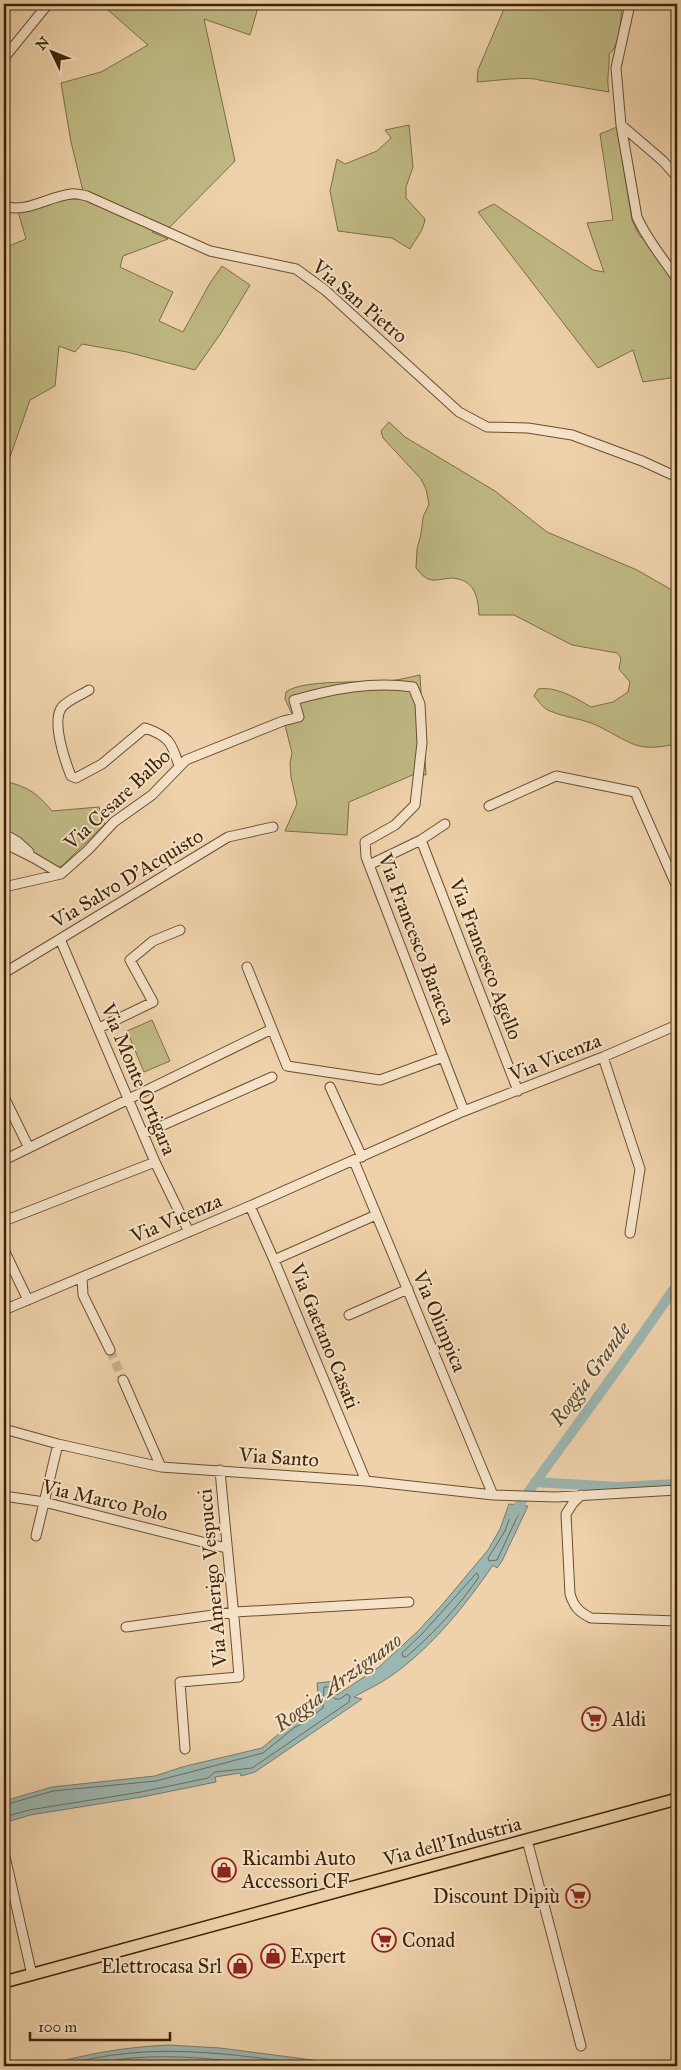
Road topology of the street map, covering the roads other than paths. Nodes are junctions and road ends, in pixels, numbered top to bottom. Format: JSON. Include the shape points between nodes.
{"nodes":[{"id":1,"x":48,"y":4,"type":"edge"},
{"id":2,"x":630,"y":4,"type":"edge"},
{"id":3,"x":4,"y":58,"type":"edge"},
{"id":4,"x":621,"y":126,"type":"junction"},
{"id":5,"x":677,"y":177,"type":"edge"},
{"id":6,"x":4,"y":206,"type":"edge"},
{"id":7,"x":677,"y":279,"type":"edge"},
{"id":8,"x":677,"y":476,"type":"edge"},
{"id":9,"x":89,"y":690,"type":"dead end"},
{"id":10,"x":283,"y":720,"type":"joint"},
{"id":11,"x":180,"y":766,"type":"junction"},
{"id":12,"x":489,"y":806,"type":"dead end"},
{"id":13,"x":444,"y":824,"type":"dead end"},
{"id":14,"x":274,"y":827,"type":"dead end"},
{"id":15,"x":4,"y":834,"type":"edge"},
{"id":16,"x":421,"y":840,"type":"junction"},
{"id":17,"x":4,"y":843,"type":"edge"},
{"id":18,"x":34,"y":858,"type":"junction"},
{"id":19,"x":369,"y":865,"type":"junction"},
{"id":20,"x":61,"y":874,"type":"junction"},
{"id":21,"x":4,"y":887,"type":"edge"},
{"id":22,"x":677,"y":887,"type":"edge"},
{"id":23,"x":180,"y":930,"type":"dead end"},
{"id":24,"x":60,"y":940,"type":"junction"},
{"id":25,"x":247,"y":967,"type":"dead end"},
{"id":26,"x":4,"y":973,"type":"edge"},
{"id":27,"x":677,"y":1025,"type":"edge"},
{"id":28,"x":98,"y":1028,"type":"junction"},
{"id":29,"x":272,"y":1029,"type":"junction"},
{"id":30,"x":443,"y":1057,"type":"junction"},
{"id":31,"x":603,"y":1057,"type":"junction"},
{"id":32,"x":272,"y":1077,"type":"dead end"},
{"id":33,"x":330,"y":1087,"type":"dead end"},
{"id":34,"x":518,"y":1091,"type":"junction"},
{"id":35,"x":4,"y":1097,"type":"edge"},
{"id":36,"x":128,"y":1099,"type":"junction"},
{"id":37,"x":464,"y":1111,"type":"junction"},
{"id":38,"x":143,"y":1134,"type":"junction"},
{"id":39,"x":29,"y":1148,"type":"junction"},
{"id":40,"x":358,"y":1159,"type":"junction"},
{"id":41,"x":4,"y":1160,"type":"edge"},
{"id":42,"x":155,"y":1162,"type":"junction"},
{"id":43,"x":250,"y":1206,"type":"junction"},
{"id":44,"x":376,"y":1216,"type":"junction"},
{"id":45,"x":4,"y":1221,"type":"edge"},
{"id":46,"x":189,"y":1232,"type":"junction"},
{"id":47,"x":630,"y":1233,"type":"dead end"},
{"id":48,"x":4,"y":1250,"type":"edge"},
{"id":49,"x":274,"y":1260,"type":"junction"},
{"id":50,"x":82,"y":1278,"type":"junction"},
{"id":51,"x":408,"y":1289,"type":"junction"},
{"id":52,"x":28,"y":1300,"type":"junction"},
{"id":53,"x":4,"y":1310,"type":"edge"},
{"id":54,"x":348,"y":1315,"type":"dead end"},
{"id":55,"x":110,"y":1350,"type":"tunnel mouth"},
{"id":56,"x":123,"y":1380,"type":"tunnel mouth"},
{"id":57,"x":4,"y":1429,"type":"edge"},
{"id":58,"x":58,"y":1444,"type":"junction"},
{"id":59,"x":161,"y":1466,"type":"junction"},
{"id":60,"x":220,"y":1470,"type":"junction"},
{"id":61,"x":366,"y":1481,"type":"junction"},
{"id":62,"x":677,"y":1490,"type":"edge"},
{"id":63,"x":492,"y":1495,"type":"junction"},
{"id":64,"x":581,"y":1495,"type":"junction"},
{"id":65,"x":4,"y":1496,"type":"edge"},
{"id":66,"x":556,"y":1497,"type":"junction"},
{"id":67,"x":44,"y":1502,"type":"junction"},
{"id":68,"x":566,"y":1514,"type":"junction"},
{"id":69,"x":36,"y":1536,"type":"dead end"},
{"id":70,"x":226,"y":1548,"type":"junction"},
{"id":71,"x":408,"y":1602,"type":"dead end"},
{"id":72,"x":235,"y":1612,"type":"junction"},
{"id":73,"x":677,"y":1621,"type":"edge"},
{"id":74,"x":126,"y":1627,"type":"dead end"},
{"id":75,"x":185,"y":1749,"type":"dead end"},
{"id":76,"x":677,"y":1799,"type":"edge"},
{"id":77,"x":527,"y":1840,"type":"junction"},
{"id":78,"x":4,"y":1852,"type":"edge"},
{"id":79,"x":32,"y":1975,"type":"junction"},
{"id":80,"x":4,"y":1982,"type":"edge"},
{"id":81,"x":581,"y":2046,"type":"dead end"}],
"edges":[{"from":1,"to":3,"type":"street"},
{"from":2,"to":4,"type":"street","via":[[616,68]]},
{"from":4,"to":5,"type":"street"},
{"from":4,"to":7,"type":"street","via":[[637,217]]},
{"from":6,"to":8,"type":"street","name":"Via San Pietro","via":[[24,207],[71,194],[87,196],[210,251],[296,269],[325,290],[459,412],[487,427],[528,428],[572,435]]},
{"from":9,"to":11,"type":"street","via":[[62,706],[57,716],[60,740],[71,776],[76,778],[102,764],[145,728],[159,733],[173,746]]},
{"from":10,"to":11,"type":"street","name":"Via Cesare Balbo","via":[[186,760]]},
{"from":10,"to":19,"type":"street","name":"Via Francesco Baracca","via":[[299,718],[294,700],[329,690],[396,684],[413,687],[420,704],[422,743],[415,805],[395,825],[365,842]]},
{"from":11,"to":20,"type":"street","name":"Via Cesare Balbo","via":[[152,794],[114,822]]},
{"from":12,"to":22,"type":"street","via":[[556,776],[635,792]]},
{"from":13,"to":16,"type":"street"},
{"from":14,"to":24,"type":"street","name":"Via Salvo D'Acquisto","via":[[228,837]]},
{"from":15,"to":18,"type":"street"},
{"from":16,"to":19,"type":"street"},
{"from":16,"to":34,"type":"street","name":"Via Francesco Agello"},
{"from":17,"to":18,"type":"street","name":"Via Cesare Balbo"},
{"from":18,"to":20,"type":"street","name":"Via Cesare Balbo"},
{"from":19,"to":30,"type":"street","name":"Via Francesco Baracca"},
{"from":20,"to":21,"type":"street","name":"Via Cesare Balbo"},
{"from":23,"to":28,"type":"street","via":[[153,940],[130,960],[153,1002]]},
{"from":24,"to":26,"type":"street","name":"Via Salvo D'Acquisto"},
{"from":24,"to":28,"type":"street","name":"Via Monte Ortigara"},
{"from":25,"to":29,"type":"street"},
{"from":27,"to":31,"type":"street","name":"Via Vicenza"},
{"from":28,"to":36,"type":"street","name":"Via Monte Ortigara"},
{"from":29,"to":30,"type":"street","via":[[287,1066],[380,1080]]},
{"from":29,"to":36,"type":"street"},
{"from":30,"to":37,"type":"street","name":"Via Francesco Baracca"},
{"from":31,"to":34,"type":"street","name":"Via Vicenza"},
{"from":31,"to":47,"type":"street","via":[[640,1169]]},
{"from":32,"to":38,"type":"street"},
{"from":33,"to":40,"type":"street"},
{"from":34,"to":37,"type":"street","name":"Via Vicenza"},
{"from":35,"to":39,"type":"street"},
{"from":36,"to":38,"type":"street","name":"Via Monte Ortigara"},
{"from":36,"to":39,"type":"street"},
{"from":37,"to":40,"type":"street","name":"Via Vicenza"},
{"from":38,"to":42,"type":"street","name":"Via Monte Ortigara"},
{"from":39,"to":41,"type":"street"},
{"from":40,"to":43,"type":"street","name":"Via Vicenza"},
{"from":40,"to":44,"type":"street","name":"Via Olimpica"},
{"from":42,"to":45,"type":"street"},
{"from":42,"to":46,"type":"street","name":"Via Monte Ortigara"},
{"from":43,"to":46,"type":"street","name":"Via Vicenza"},
{"from":43,"to":49,"type":"street","name":"Via Gaetano Casati"},
{"from":44,"to":49,"type":"street"},
{"from":44,"to":51,"type":"street","name":"Via Olimpica"},
{"from":46,"to":50,"type":"street","name":"Via Vicenza"},
{"from":48,"to":52,"type":"street"},
{"from":49,"to":61,"type":"street","name":"Via Gaetano Casati"},
{"from":50,"to":52,"type":"street","name":"Via Vicenza"},
{"from":50,"to":55,"type":"street","via":[[84,1295]]},
{"from":51,"to":54,"type":"street"},
{"from":51,"to":63,"type":"street","name":"Via Olimpica"},
{"from":52,"to":53,"type":"street","name":"Via Vicenza"},
{"from":56,"to":59,"type":"street"},
{"from":57,"to":58,"type":"street","name":"Via Santo"},
{"from":58,"to":59,"type":"street","name":"Via Santo"},
{"from":58,"to":67,"type":"street"},
{"from":59,"to":60,"type":"street","name":"Via Santo"},
{"from":60,"to":61,"type":"street","name":"Via Santo"},
{"from":60,"to":70,"type":"street","name":"Via Amerigo Vespucci"},
{"from":61,"to":63,"type":"street","name":"Via Santo"},
{"from":62,"to":64,"type":"street","name":"Via Santo"},
{"from":63,"to":66,"type":"street","name":"Via Santo"},
{"from":64,"to":66,"type":"street","name":"Via Santo"},
{"from":64,"to":68,"type":"street"},
{"from":65,"to":67,"type":"street","name":"Via Marco Polo"},
{"from":66,"to":68,"type":"street"},
{"from":67,"to":69,"type":"street"},
{"from":67,"to":70,"type":"street","name":"Via Marco Polo"},
{"from":68,"to":73,"type":"street","via":[[570,1594],[579,1612],[591,1618]]},
{"from":70,"to":72,"type":"street","name":"Via Amerigo Vespucci"},
{"from":71,"to":72,"type":"street"},
{"from":72,"to":74,"type":"street"},
{"from":72,"to":75,"type":"street","name":"Via Amerigo Vespucci","via":[[239,1677],[180,1682]]},
{"from":76,"to":77,"type":"main road","name":"Via dell'Industria"},
{"from":77,"to":79,"type":"main road","name":"Via dell'Industria"},
{"from":77,"to":81,"type":"street"},
{"from":78,"to":79,"type":"street"},
{"from":79,"to":80,"type":"main road","name":"Via dell'Industria"}]}
